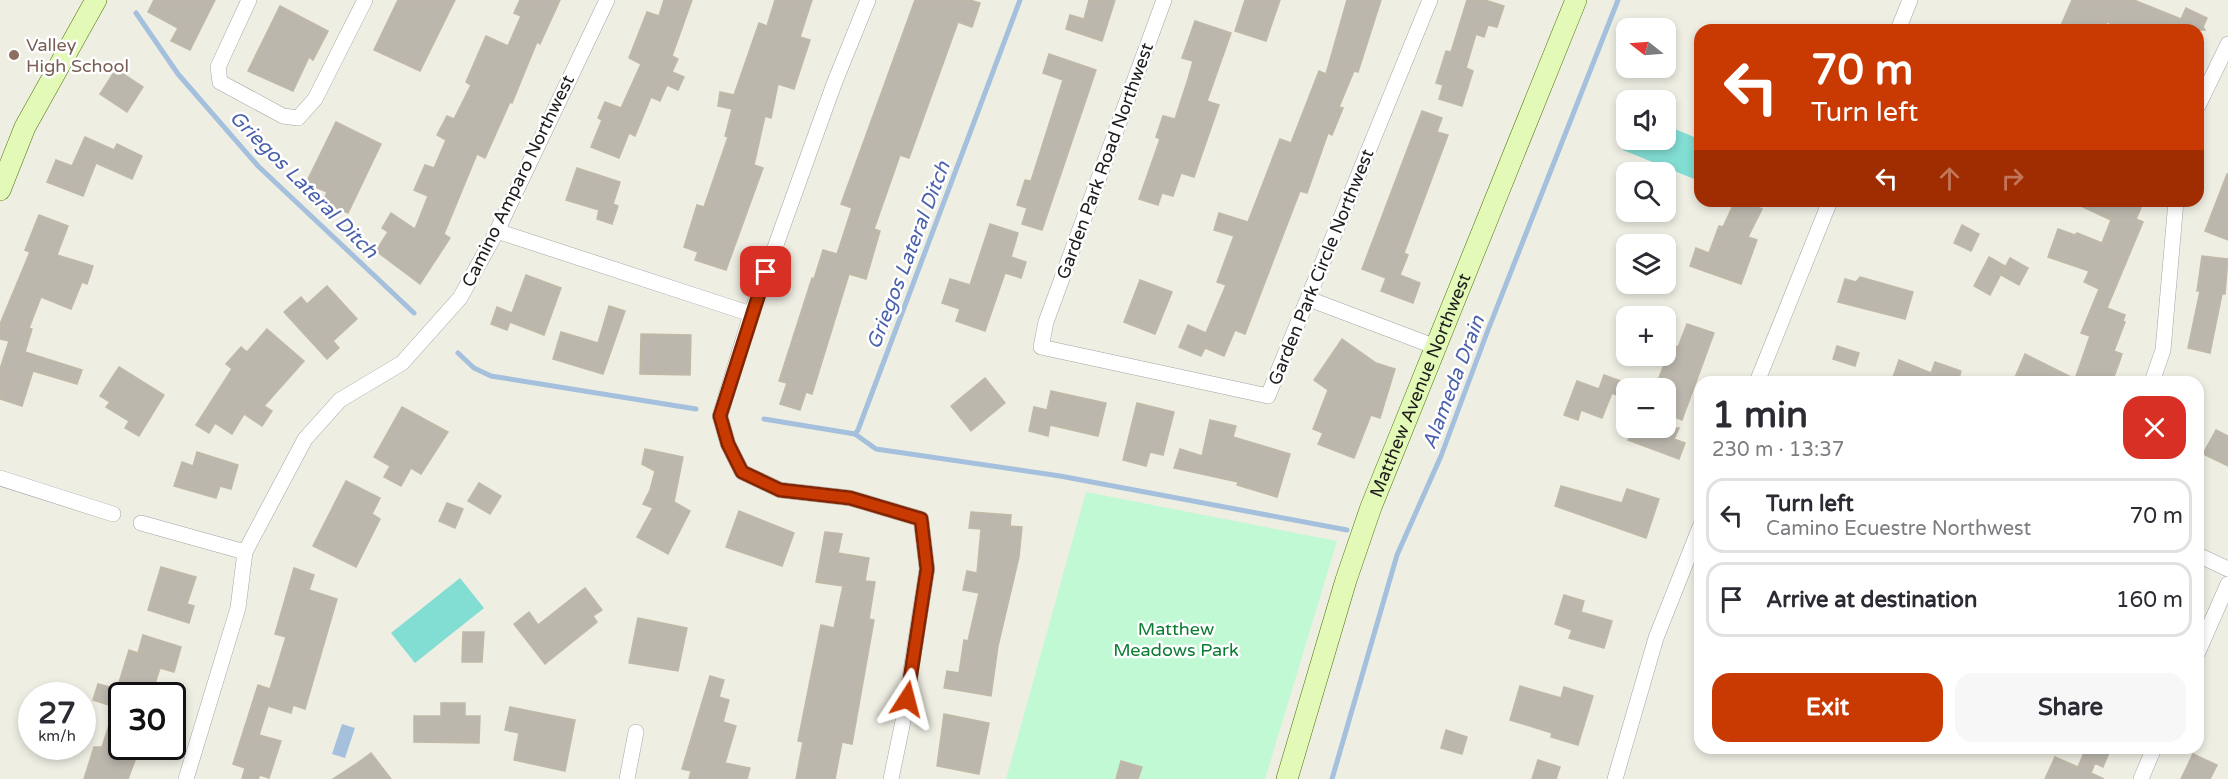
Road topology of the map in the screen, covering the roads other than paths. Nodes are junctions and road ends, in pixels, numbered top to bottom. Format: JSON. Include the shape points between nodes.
{"nodes":[{"id":1,"x":96,"y":0,"type":"edge"},
{"id":2,"x":249,"y":0,"type":"edge"},
{"id":3,"x":365,"y":0,"type":"edge"},
{"id":4,"x":607,"y":0,"type":"edge"},
{"id":5,"x":868,"y":0,"type":"edge"},
{"id":6,"x":1164,"y":0,"type":"edge"},
{"id":7,"x":1430,"y":0,"type":"edge"},
{"id":8,"x":1575,"y":0,"type":"edge"},
{"id":9,"x":1910,"y":0,"type":"edge"},
{"id":10,"x":1900,"y":24,"type":"edge"},
{"id":11,"x":2228,"y":44,"type":"edge"},
{"id":12,"x":2204,"y":94,"type":"edge"},
{"id":13,"x":0,"y":190,"type":"edge"},
{"id":14,"x":1828,"y":207,"type":"edge"},
{"id":15,"x":2175,"y":207,"type":"edge"},
{"id":16,"x":497,"y":231,"type":"junction"},
{"id":17,"x":1309,"y":299,"type":"junction"},
{"id":18,"x":751,"y":314,"type":"junction"},
{"id":19,"x":1046,"y":322,"type":"joint"},
{"id":20,"x":1436,"y":347,"type":"junction"},
{"id":21,"x":1759,"y":376,"type":"edge"},
{"id":22,"x":2154,"y":376,"type":"edge"},
{"id":23,"x":0,"y":478,"type":"edge"},
{"id":24,"x":112,"y":514,"type":"dead end"},
{"id":25,"x":141,"y":523,"type":"dead end"},
{"id":26,"x":1694,"y":542,"type":"edge"},
{"id":27,"x":245,"y":552,"type":"junction"},
{"id":28,"x":2204,"y":558,"type":"edge"},
{"id":29,"x":2228,"y":569,"type":"edge"},
{"id":30,"x":2228,"y":584,"type":"edge"},
{"id":31,"x":2204,"y":638,"type":"edge"},
{"id":32,"x":636,"y":732,"type":"dead end"},
{"id":33,"x":2151,"y":754,"type":"edge"},
{"id":34,"x":186,"y":779,"type":"edge"},
{"id":35,"x":627,"y":779,"type":"edge"},
{"id":36,"x":891,"y":779,"type":"edge"},
{"id":37,"x":1287,"y":779,"type":"edge"},
{"id":38,"x":1615,"y":779,"type":"edge"},
{"id":39,"x":2140,"y":779,"type":"edge"}],
"edges":[{"from":1,"to":13,"type":"street","via":[[25,127]]},
{"from":2,"to":3,"type":"street","via":[[218,67],[220,82],[283,116],[298,118],[315,99]]},
{"from":4,"to":16,"type":"street","name":"Camino Amparo Northwest"},
{"from":5,"to":18,"type":"street"},
{"from":6,"to":19,"type":"street","name":"Garden Park Road Northwest"},
{"from":7,"to":17,"type":"street","name":"Garden Park Circle Northwest"},
{"from":8,"to":20,"type":"street","name":"Matthew Avenue Northwest"},
{"from":9,"to":10,"type":"street"},
{"from":11,"to":12,"type":"street"},
{"from":14,"to":21,"type":"street"},
{"from":15,"to":22,"type":"street","via":[[2163,350]]},
{"from":16,"to":18,"type":"street"},
{"from":16,"to":27,"type":"street","name":"Camino Amparo Northwest","via":[[460,298],[402,363],[340,400],[305,438]]},
{"from":17,"to":19,"type":"street","name":"Garden Park Circle Northwest","via":[[1268,396],[1041,347]]},
{"from":17,"to":20,"type":"street"},
{"from":18,"to":36,"type":"street","via":[[720,416],[742,472],[780,490],[850,498],[921,519],[927,569]]},
{"from":20,"to":37,"type":"street","name":"Matthew Avenue Northwest","via":[[1358,544]]},
{"from":23,"to":24,"type":"street"},
{"from":25,"to":27,"type":"street"},
{"from":26,"to":38,"type":"street","via":[[1656,638]]},
{"from":27,"to":34,"type":"street","name":"Camino Amparo Northwest","via":[[238,608]]},
{"from":28,"to":29,"type":"street"},
{"from":30,"to":31,"type":"street"},
{"from":32,"to":35,"type":"street"},
{"from":33,"to":39,"type":"street"}]}
